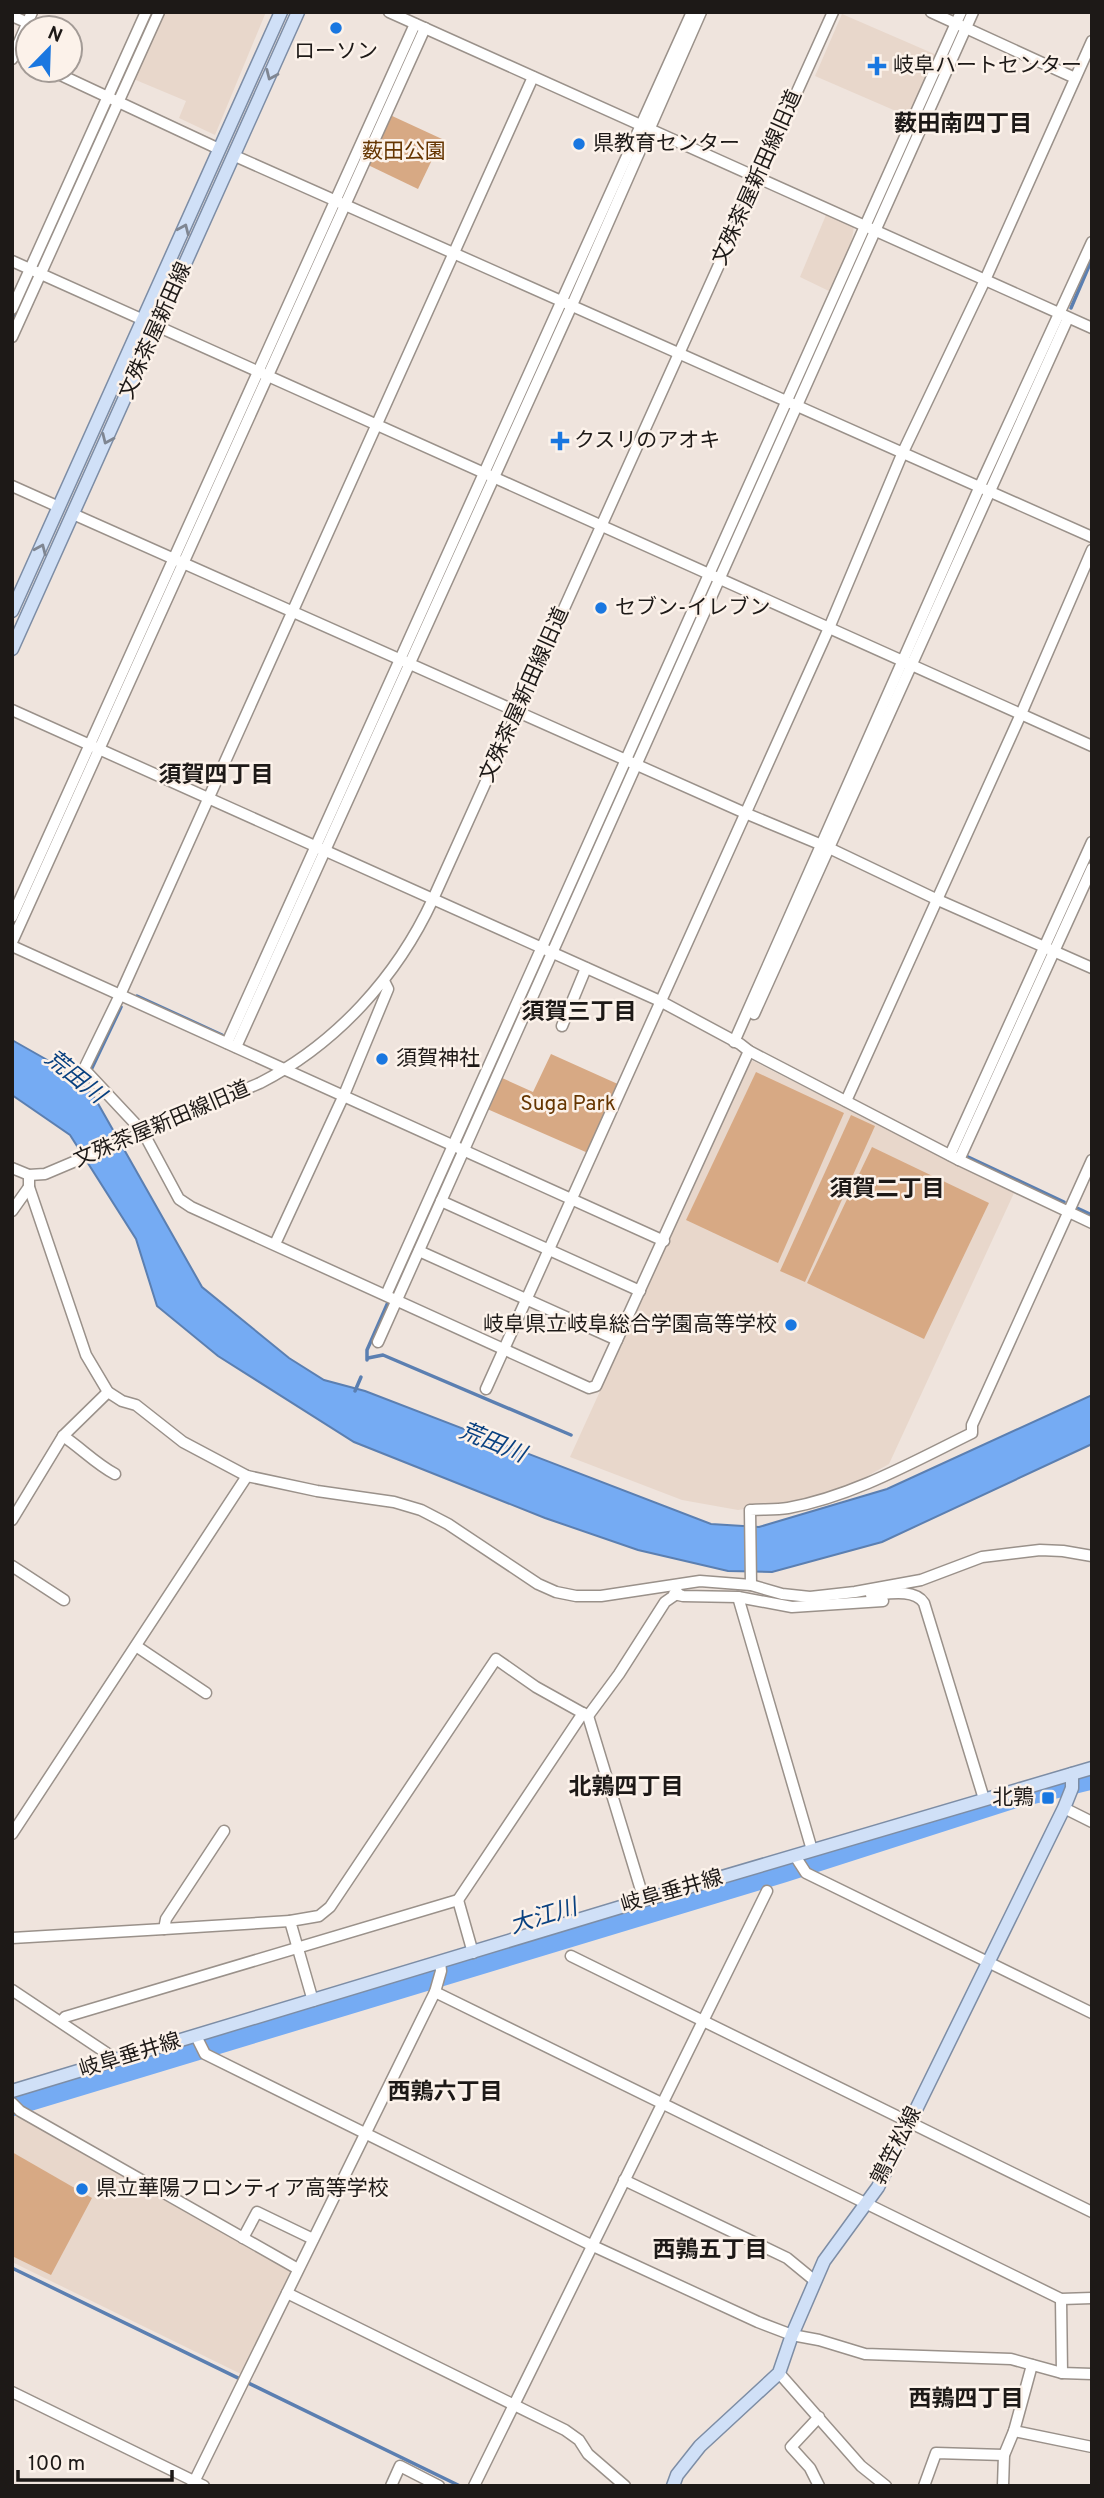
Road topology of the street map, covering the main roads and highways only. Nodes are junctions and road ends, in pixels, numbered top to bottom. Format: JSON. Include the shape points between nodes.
{"nodes":[{"id":1,"x":281,"y":12,"type":"edge"},
{"id":2,"x":298,"y":12,"type":"edge"},
{"id":3,"x":12,"y":611,"type":"edge"},
{"id":4,"x":12,"y":649,"type":"edge"},
{"id":5,"x":1092,"y":1768,"type":"edge"},
{"id":6,"x":1072,"y":1781,"type":"junction"},
{"id":7,"x":12,"y":2091,"type":"edge"},
{"id":8,"x":673,"y":2486,"type":"edge"}],
"edges":[{"from":3,"to":1,"type":"main road","name":"文殊茶屋新田線","one_way":true},
{"from":2,"to":4,"type":"main road","name":"文殊茶屋新田線","one_way":true},
{"from":5,"to":6,"type":"main road","name":"岐阜垂井線"},
{"from":6,"to":7,"type":"main road","name":"岐阜垂井線","via":[[984,1799],[473,1953],[440,1971],[313,2001],[197,2040]]},
{"from":6,"to":8,"type":"main road","name":"鶉笠松線","via":[[1064,1808],[878,2186],[824,2261],[779,2373],[700,2446]]}]}
